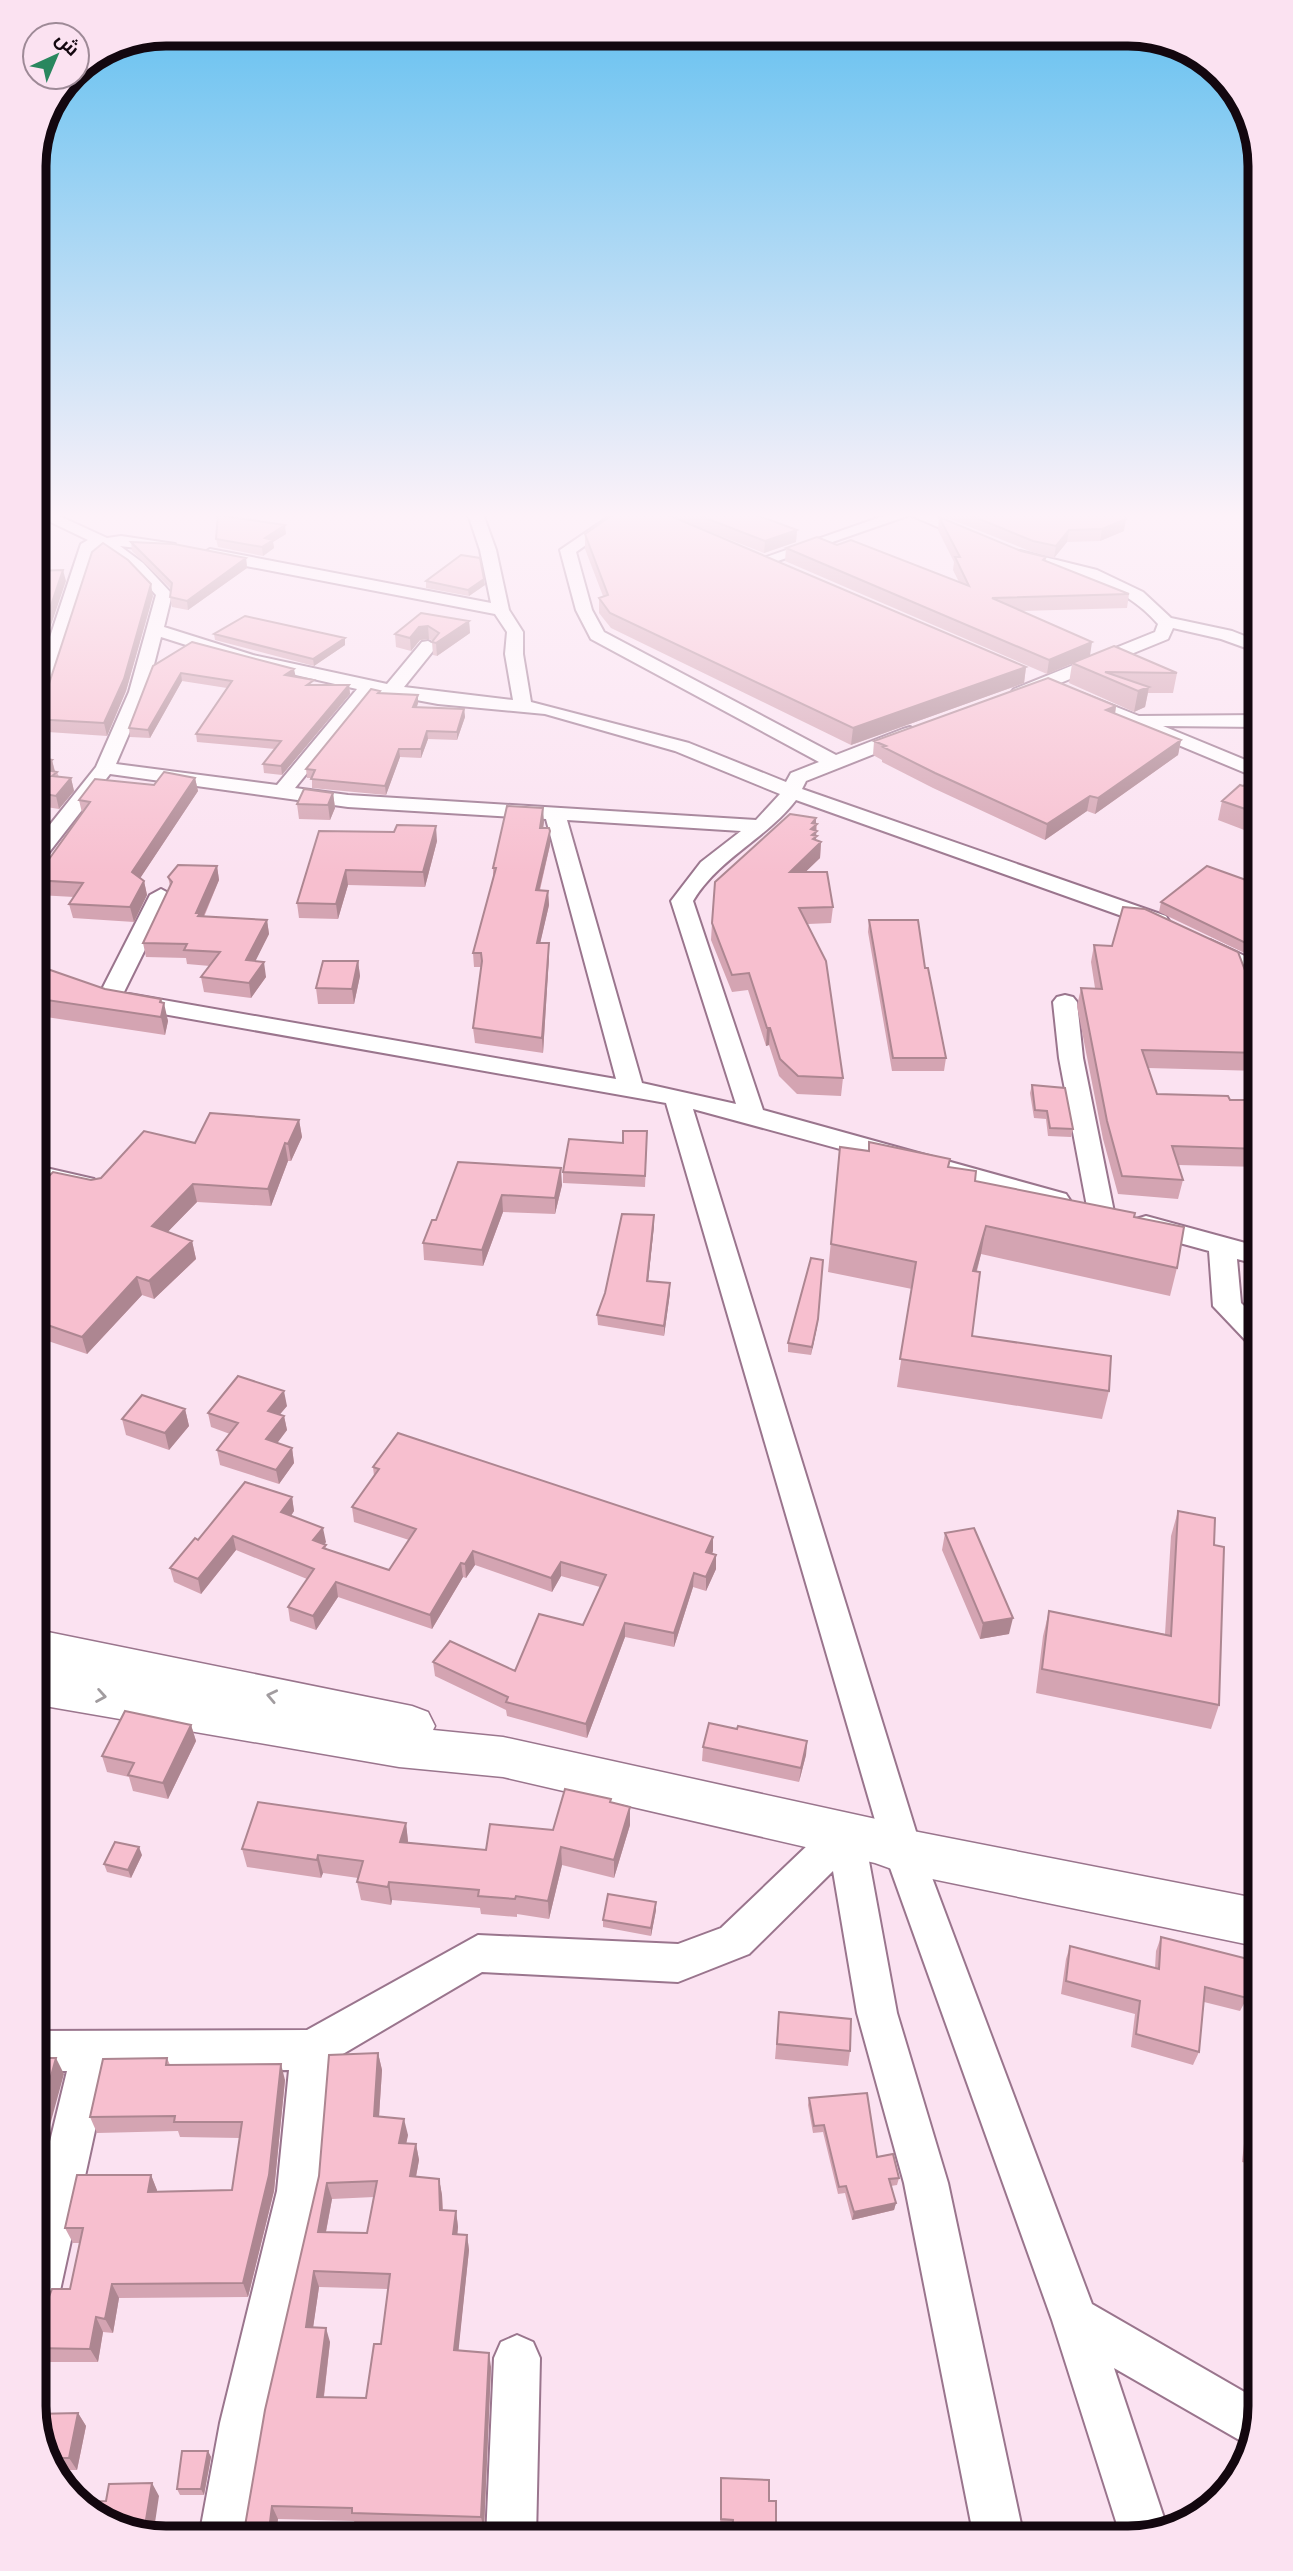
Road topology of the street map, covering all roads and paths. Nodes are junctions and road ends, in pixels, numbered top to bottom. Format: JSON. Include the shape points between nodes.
{"nodes":[{"id":1,"x":60,"y":634,"type":"edge"},
{"id":2,"x":155,"y":634,"type":"edge"},
{"id":3,"x":169,"y":634,"type":"edge"},
{"id":4,"x":515,"y":634,"type":"edge"},
{"id":5,"x":596,"y":634,"type":"edge"},
{"id":6,"x":1162,"y":634,"type":"edge"},
{"id":7,"x":1221,"y":634,"type":"edge"},
{"id":8,"x":1248,"y":643,"type":"edge"},
{"id":9,"x":428,"y":646,"type":"dead end"},
{"id":10,"x":1021,"y":672,"type":"edge"},
{"id":11,"x":46,"y":677,"type":"edge"},
{"id":12,"x":1046,"y":683,"type":"junction"},
{"id":13,"x":369,"y":686,"type":"junction"},
{"id":14,"x":392,"y":691,"type":"junction"},
{"id":15,"x":996,"y":702,"type":"edge"},
{"id":16,"x":523,"y":706,"type":"junction"},
{"id":17,"x":1130,"y":720,"type":"junction"},
{"id":18,"x":1248,"y":721,"type":"edge"},
{"id":19,"x":933,"y":725,"type":"edge"},
{"id":20,"x":832,"y":761,"type":"junction"},
{"id":21,"x":105,"y":768,"type":"junction"},
{"id":22,"x":1248,"y":768,"type":"edge"},
{"id":23,"x":793,"y":792,"type":"junction"},
{"id":24,"x":281,"y":793,"type":"junction"},
{"id":25,"x":555,"y":814,"type":"junction"},
{"id":26,"x":762,"y":826,"type":"junction"},
{"id":27,"x":46,"y":843,"type":"edge"},
{"id":28,"x":161,"y":895,"type":"dead end"},
{"id":29,"x":1170,"y":928,"type":"edge"},
{"id":30,"x":1193,"y":939,"type":"edge"},
{"id":31,"x":1248,"y":966,"type":"edge"},
{"id":32,"x":84,"y":988,"type":"edge"},
{"id":33,"x":110,"y":997,"type":"junction"},
{"id":34,"x":1065,"y":1002,"type":"dead end"},
{"id":35,"x":631,"y":1089,"type":"junction"},
{"id":36,"x":677,"y":1098,"type":"junction"},
{"id":37,"x":751,"y":1115,"type":"junction"},
{"id":38,"x":46,"y":1176,"type":"edge"},
{"id":39,"x":96,"y":1187,"type":"edge"},
{"id":40,"x":1101,"y":1212,"type":"junction"},
{"id":41,"x":1222,"y":1246,"type":"junction"},
{"id":42,"x":1248,"y":1253,"type":"edge"},
{"id":43,"x":1248,"y":1326,"type":"edge"},
{"id":44,"x":46,"y":1650,"type":"edge"},
{"id":45,"x":46,"y":1687,"type":"edge"},
{"id":46,"x":503,"y":1757,"type":"junction"},
{"id":47,"x":845,"y":1834,"type":"junction"},
{"id":48,"x":903,"y":1851,"type":"junction"},
{"id":49,"x":1248,"y":1921,"type":"edge"},
{"id":50,"x":311,"y":2050,"type":"junction"},
{"id":51,"x":46,"y":2051,"type":"edge"},
{"id":52,"x":92,"y":2051,"type":"junction"},
{"id":53,"x":46,"y":2252,"type":"edge"},
{"id":54,"x":1074,"y":2320,"type":"junction"},
{"id":55,"x":517,"y":2358,"type":"dead end"},
{"id":56,"x":1246,"y":2419,"type":"edge"},
{"id":57,"x":1143,"y":2524,"type":"edge"},
{"id":58,"x":226,"y":2525,"type":"edge"},
{"id":59,"x":511,"y":2525,"type":"edge"},
{"id":60,"x":997,"y":2526,"type":"edge"}],
"edges":[{"from":1,"to":11,"type":"street"},
{"from":2,"to":21,"type":"street","via":[[138,692]]},
{"from":3,"to":13,"type":"street","via":[[249,659]]},
{"from":4,"to":16,"type":"street"},
{"from":5,"to":20,"type":"street"},
{"from":6,"to":12,"type":"street"},
{"from":7,"to":8,"type":"street"},
{"from":9,"to":14,"type":"street"},
{"from":10,"to":12,"type":"street"},
{"from":12,"to":15,"type":"street"},
{"from":12,"to":17,"type":"street"},
{"from":13,"to":14,"type":"street"},
{"from":13,"to":24,"type":"street"},
{"from":14,"to":16,"type":"street"},
{"from":16,"to":23,"type":"street","via":[[682,747]]},
{"from":17,"to":18,"type":"street"},
{"from":17,"to":22,"type":"street"},
{"from":19,"to":20,"type":"street"},
{"from":20,"to":23,"type":"street","via":[[798,777]]},
{"from":21,"to":24,"type":"street"},
{"from":21,"to":27,"type":"street"},
{"from":23,"to":26,"type":"street"},
{"from":23,"to":29,"type":"street"},
{"from":24,"to":25,"type":"street"},
{"from":25,"to":26,"type":"street"},
{"from":25,"to":35,"type":"street"},
{"from":26,"to":37,"type":"street","via":[[703,867],[682,901]]},
{"from":28,"to":33,"type":"street"},
{"from":30,"to":31,"type":"street"},
{"from":32,"to":33,"type":"street"},
{"from":33,"to":35,"type":"street"},
{"from":34,"to":40,"type":"street","via":[[1071,1058]]},
{"from":35,"to":36,"type":"street"},
{"from":36,"to":37,"type":"street"},
{"from":36,"to":48,"type":"street"},
{"from":37,"to":40,"type":"street"},
{"from":38,"to":39,"type":"street"},
{"from":40,"to":41,"type":"street"},
{"from":41,"to":42,"type":"street"},
{"from":41,"to":43,"type":"street","via":[[1227,1306]]},
{"from":46,"to":44,"type":"main road","one_way":true,"via":[[386,1720]]},
{"from":45,"to":46,"type":"main road","one_way":true,"via":[[399,1747]]},
{"from":46,"to":47,"type":"main road"},
{"from":47,"to":48,"type":"main road"},
{"from":47,"to":50,"type":"street","via":[[735,1941],[678,1963],[478,1953]]},
{"from":47,"to":60,"type":"street","via":[[877,2013],[926,2183]]},
{"from":48,"to":49,"type":"main road"},
{"from":48,"to":54,"type":"street"},
{"from":50,"to":52,"type":"street"},
{"from":50,"to":58,"type":"street","via":[[299,2191],[244,2423]]},
{"from":51,"to":52,"type":"street"},
{"from":52,"to":53,"type":"street"},
{"from":54,"to":56,"type":"street"},
{"from":54,"to":57,"type":"street"},
{"from":55,"to":59,"type":"street"}]}
